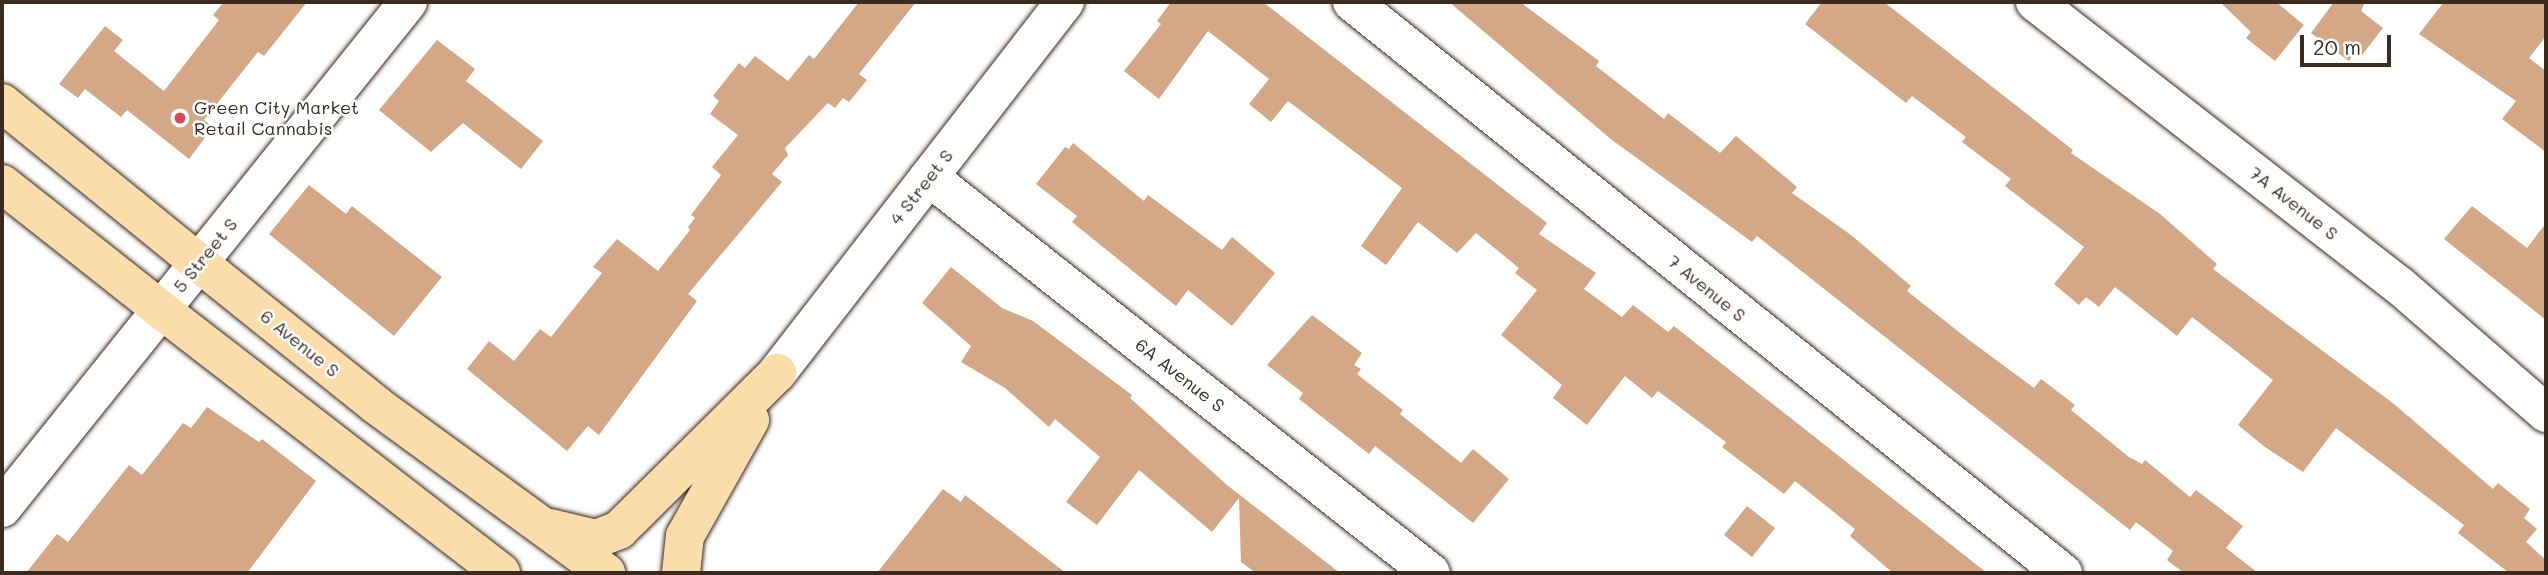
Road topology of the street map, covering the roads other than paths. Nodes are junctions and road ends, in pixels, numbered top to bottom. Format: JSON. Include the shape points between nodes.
{"nodes":[{"id":1,"x":408,"y":2,"type":"edge"},
{"id":2,"x":1065,"y":2,"type":"edge"},
{"id":3,"x":1352,"y":2,"type":"edge"},
{"id":4,"x":2035,"y":2,"type":"edge"},
{"id":5,"x":2,"y":103,"type":"edge"},
{"id":6,"x":929,"y":177,"type":"junction"},
{"id":7,"x":2,"y":184,"type":"edge"},
{"id":8,"x":199,"y":263,"type":"junction"},
{"id":9,"x":160,"y":309,"type":"junction"},
{"id":10,"x":777,"y":373,"type":"junction"},
{"id":11,"x":2546,"y":413,"type":"edge"},
{"id":12,"x":2,"y":508,"type":"edge"},
{"id":13,"x":529,"y":521,"type":"junction"},
{"id":14,"x":501,"y":573,"type":"edge"},
{"id":15,"x":606,"y":573,"type":"edge"},
{"id":16,"x":681,"y":573,"type":"edge"},
{"id":17,"x":1431,"y":573,"type":"edge"},
{"id":18,"x":2063,"y":573,"type":"edge"}],
"edges":[{"from":1,"to":8,"type":"street","name":"5 Street S"},
{"from":2,"to":6,"type":"street","name":"4 Street S"},
{"from":3,"to":18,"type":"street","name":"7 Avenue S"},
{"from":4,"to":11,"type":"street","name":"7A Avenue S","via":[[2400,286]]},
{"from":5,"to":8,"type":"main road","name":"6 Avenue S"},
{"from":6,"to":10,"type":"street","name":"4 Street S"},
{"from":6,"to":17,"type":"street","name":"6A Avenue S"},
{"from":7,"to":9,"type":"main road"},
{"from":8,"to":9,"type":"street","name":"5 Street S"},
{"from":8,"to":13,"type":"main road","name":"6 Avenue S"},
{"from":9,"to":12,"type":"street","name":"5 Street S"},
{"from":9,"to":14,"type":"main road"},
{"from":10,"to":13,"type":"main road","via":[[619,530],[596,539]]},
{"from":10,"to":16,"type":"main road","via":[[685,536]]},
{"from":13,"to":15,"type":"main road","name":"6 Avenue S"}]}
